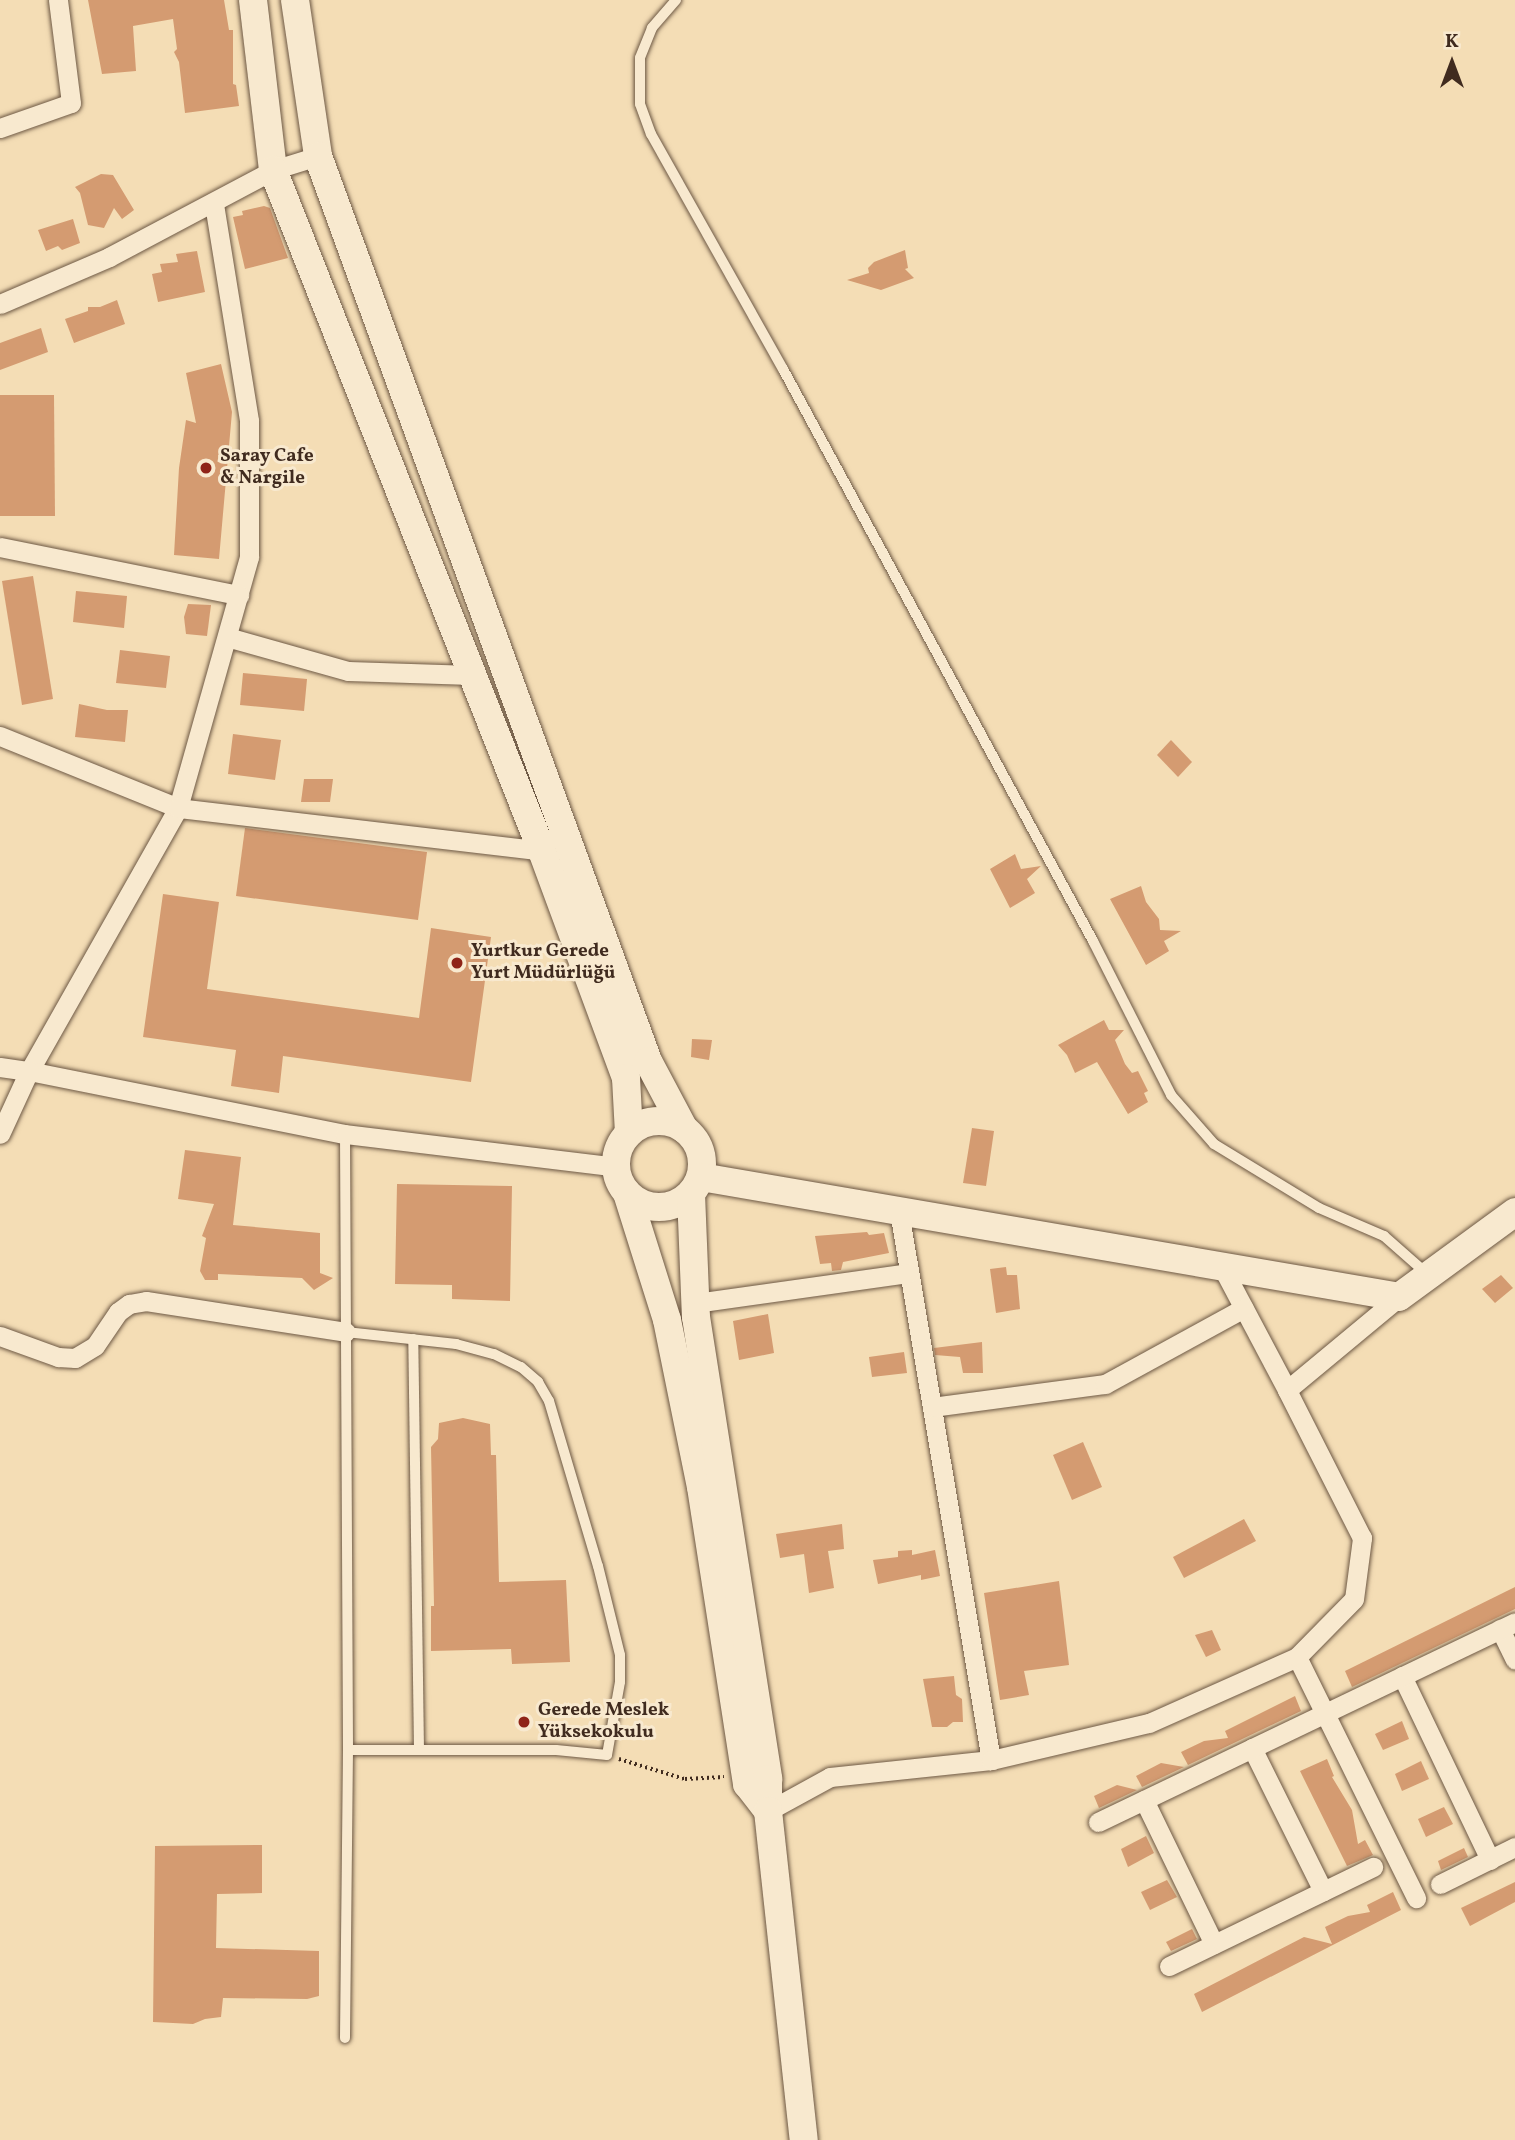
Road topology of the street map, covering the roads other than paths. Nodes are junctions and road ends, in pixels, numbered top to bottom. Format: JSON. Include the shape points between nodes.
{"nodes":[{"id":1,"x":58,"y":0,"type":"edge"},
{"id":2,"x":253,"y":0,"type":"edge"},
{"id":3,"x":295,"y":0,"type":"edge"},
{"id":4,"x":676,"y":0,"type":"edge"},
{"id":5,"x":0,"y":128,"type":"edge"},
{"id":6,"x":318,"y":156,"type":"junction"},
{"id":7,"x":273,"y":170,"type":"junction"},
{"id":8,"x":214,"y":204,"type":"junction"},
{"id":9,"x":0,"y":304,"type":"edge"},
{"id":10,"x":0,"y":547,"type":"edge"},
{"id":11,"x":239,"y":595,"type":"junction"},
{"id":12,"x":227,"y":637,"type":"junction"},
{"id":13,"x":472,"y":675,"type":"junction"},
{"id":14,"x":0,"y":736,"type":"edge"},
{"id":15,"x":178,"y":808,"type":"junction"},
{"id":16,"x":542,"y":851,"type":"junction"},
{"id":17,"x":0,"y":1067,"type":"edge"},
{"id":18,"x":29,"y":1071,"type":"junction"},
{"id":19,"x":684,"y":1129,"type":"junction"},
{"id":20,"x":629,"y":1133,"type":"junction"},
{"id":21,"x":0,"y":1134,"type":"edge"},
{"id":22,"x":345,"y":1135,"type":"junction"},
{"id":23,"x":621,"y":1180,"type":"junction"},
{"id":24,"x":696,"y":1185,"type":"junction"},
{"id":25,"x":899,"y":1211,"type":"junction"},
{"id":26,"x":1515,"y":1212,"type":"edge"},
{"id":27,"x":1222,"y":1267,"type":"junction"},
{"id":28,"x":909,"y":1273,"type":"junction"},
{"id":29,"x":1428,"y":1276,"type":"junction"},
{"id":30,"x":1399,"y":1297,"type":"junction"},
{"id":31,"x":695,"y":1303,"type":"junction"},
{"id":32,"x":1244,"y":1308,"type":"junction"},
{"id":33,"x":346,"y":1332,"type":"junction"},
{"id":34,"x":0,"y":1336,"type":"edge"},
{"id":35,"x":413,"y":1339,"type":"junction"},
{"id":36,"x":1287,"y":1390,"type":"junction"},
{"id":37,"x":932,"y":1408,"type":"junction"},
{"id":38,"x":1507,"y":1625,"type":"edge"},
{"id":39,"x":1297,"y":1657,"type":"junction"},
{"id":40,"x":1515,"y":1660,"type":"edge"},
{"id":41,"x":1402,"y":1676,"type":"junction"},
{"id":42,"x":1325,"y":1713,"type":"junction"},
{"id":43,"x":1252,"y":1748,"type":"junction"},
{"id":44,"x":348,"y":1750,"type":"junction"},
{"id":45,"x":419,"y":1750,"type":"junction"},
{"id":46,"x":991,"y":1760,"type":"junction"},
{"id":47,"x":1144,"y":1800,"type":"junction"},
{"id":48,"x":768,"y":1811,"type":"junction"},
{"id":49,"x":1098,"y":1822,"type":"dead end"},
{"id":50,"x":1515,"y":1847,"type":"edge"},
{"id":51,"x":1490,"y":1860,"type":"junction"},
{"id":52,"x":1373,"y":1867,"type":"dead end"},
{"id":53,"x":1440,"y":1884,"type":"dead end"},
{"id":54,"x":1323,"y":1891,"type":"junction"},
{"id":55,"x":1416,"y":1898,"type":"dead end"},
{"id":56,"x":1214,"y":1944,"type":"junction"},
{"id":57,"x":1169,"y":1966,"type":"dead end"},
{"id":58,"x":345,"y":2038,"type":"dead end"},
{"id":59,"x":804,"y":2140,"type":"edge"}],
"edges":[{"from":1,"to":5,"type":"street","via":[[71,103]]},
{"from":2,"to":7,"type":"street"},
{"from":3,"to":6,"type":"street"},
{"from":4,"to":29,"type":"lane","via":[[652,28],[640,58],[640,104],[651,134],[1093,941],[1171,1095],[1214,1144],[1319,1208],[1384,1236]]},
{"from":6,"to":7,"type":"street"},
{"from":6,"to":19,"type":"street","via":[[648,1061]]},
{"from":7,"to":8,"type":"street"},
{"from":7,"to":13,"type":"street"},
{"from":8,"to":9,"type":"street","via":[[109,257]]},
{"from":8,"to":11,"type":"street","via":[[249,421],[249,556]]},
{"from":10,"to":11,"type":"street"},
{"from":11,"to":12,"type":"street"},
{"from":12,"to":13,"type":"street","via":[[348,671]]},
{"from":12,"to":15,"type":"street"},
{"from":13,"to":16,"type":"street"},
{"from":14,"to":15,"type":"street"},
{"from":15,"to":16,"type":"street"},
{"from":15,"to":18,"type":"street"},
{"from":16,"to":20,"type":"street","via":[[626,1078]]},
{"from":17,"to":18,"type":"street"},
{"from":18,"to":21,"type":"street"},
{"from":18,"to":22,"type":"street"},
{"from":19,"to":20,"type":"street","via":[[656,1121]]},
{"from":19,"to":24,"type":"street","via":[[700,1150]]},
{"from":20,"to":23,"type":"street","via":[[617,1155]]},
{"from":22,"to":23,"type":"street"},
{"from":22,"to":33,"type":"lane"},
{"from":23,"to":24,"type":"street","via":[[645,1204],[666,1207]]},
{"from":23,"to":48,"type":"street","via":[[670,1333],[701,1487],[747,1784]]},
{"from":24,"to":25,"type":"street"},
{"from":24,"to":31,"type":"street"},
{"from":25,"to":27,"type":"street"},
{"from":25,"to":28,"type":"street"},
{"from":26,"to":29,"type":"street"},
{"from":27,"to":30,"type":"street"},
{"from":27,"to":32,"type":"street"},
{"from":28,"to":31,"type":"street"},
{"from":28,"to":37,"type":"street"},
{"from":29,"to":30,"type":"street"},
{"from":30,"to":36,"type":"street"},
{"from":31,"to":48,"type":"street","via":[[768,1779]]},
{"from":32,"to":36,"type":"street"},
{"from":32,"to":37,"type":"street","via":[[1105,1384]]},
{"from":33,"to":34,"type":"street","via":[[146,1301],[117,1312],[95,1346],[75,1358],[58,1357]]},
{"from":33,"to":35,"type":"lane"},
{"from":33,"to":44,"type":"lane"},
{"from":35,"to":45,"type":"lane"},
{"from":35,"to":45,"type":"lane","via":[[494,1354],[521,1367],[538,1382],[549,1401],[620,1655],[607,1755],[556,1750]]},
{"from":36,"to":39,"type":"street","via":[[1362,1538],[1354,1599]]},
{"from":37,"to":46,"type":"street"},
{"from":38,"to":40,"type":"street"},
{"from":38,"to":41,"type":"street"},
{"from":39,"to":42,"type":"street"},
{"from":39,"to":46,"type":"street","via":[[1149,1723]]},
{"from":41,"to":42,"type":"street"},
{"from":41,"to":51,"type":"street"},
{"from":42,"to":43,"type":"street"},
{"from":42,"to":55,"type":"street"},
{"from":43,"to":47,"type":"street"},
{"from":43,"to":54,"type":"street"},
{"from":44,"to":45,"type":"lane"},
{"from":44,"to":58,"type":"lane"},
{"from":46,"to":48,"type":"street","via":[[830,1777]]},
{"from":47,"to":49,"type":"street"},
{"from":47,"to":56,"type":"street"},
{"from":48,"to":59,"type":"street"},
{"from":50,"to":51,"type":"street"},
{"from":51,"to":53,"type":"street"},
{"from":52,"to":54,"type":"street"},
{"from":54,"to":56,"type":"street"},
{"from":56,"to":57,"type":"street"}]}
